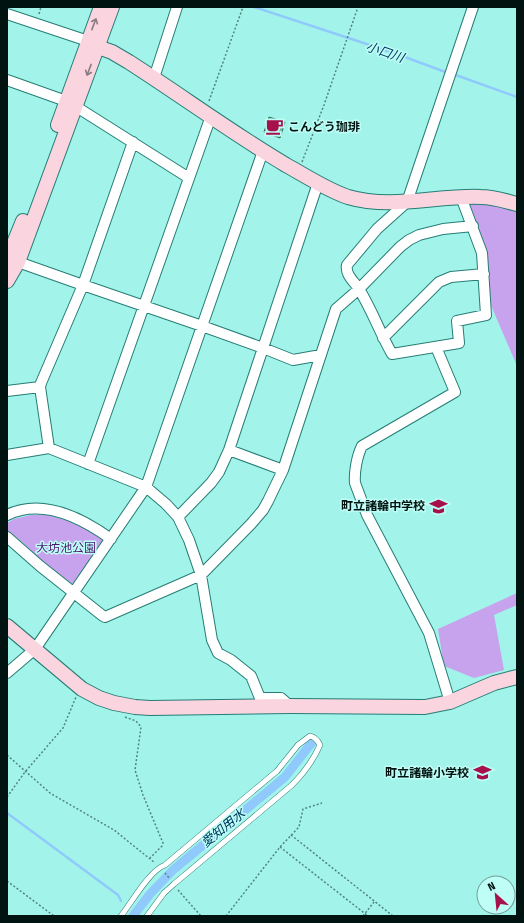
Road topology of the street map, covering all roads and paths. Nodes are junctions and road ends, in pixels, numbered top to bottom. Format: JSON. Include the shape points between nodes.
{"nodes":[{"id":1,"x":101,"y":7,"type":"edge"},
{"id":2,"x":112,"y":7,"type":"edge"},
{"id":3,"x":177,"y":7,"type":"edge"},
{"id":4,"x":243,"y":7,"type":"edge"},
{"id":5,"x":358,"y":7,"type":"edge"},
{"id":6,"x":473,"y":7,"type":"edge"},
{"id":7,"x":7,"y":14,"type":"edge"},
{"id":8,"x":93,"y":44,"type":"junction"},
{"id":9,"x":154,"y":78,"type":"junction"},
{"id":10,"x":7,"y":80,"type":"edge"},
{"id":11,"x":70,"y":103,"type":"junction"},
{"id":12,"x":208,"y":114,"type":"junction"},
{"id":13,"x":133,"y":142,"type":"junction"},
{"id":14,"x":263,"y":151,"type":"junction"},
{"id":15,"x":298,"y":172,"type":"junction"},
{"id":16,"x":189,"y":178,"type":"junction"},
{"id":17,"x":318,"y":183,"type":"junction"},
{"id":18,"x":461,"y":197,"type":"junction"},
{"id":19,"x":407,"y":202,"type":"junction"},
{"id":20,"x":517,"y":204,"type":"edge"},
{"id":21,"x":473,"y":226,"type":"junction"},
{"id":22,"x":10,"y":259,"type":"edge"},
{"id":23,"x":484,"y":274,"type":"junction"},
{"id":24,"x":7,"y":281,"type":"edge"},
{"id":25,"x":83,"y":285,"type":"junction"},
{"id":26,"x":359,"y":289,"type":"junction"},
{"id":27,"x":144,"y":306,"type":"junction"},
{"id":28,"x":202,"y":326,"type":"junction"},
{"id":29,"x":383,"y":338,"type":"junction"},
{"id":30,"x":436,"y":347,"type":"junction"},
{"id":31,"x":263,"y":348,"type":"junction"},
{"id":32,"x":321,"y":355,"type":"junction"},
{"id":33,"x":40,"y":387,"type":"junction"},
{"id":34,"x":7,"y":391,"type":"edge"},
{"id":35,"x":49,"y":448,"type":"junction"},
{"id":36,"x":229,"y":450,"type":"junction"},
{"id":37,"x":7,"y":455,"type":"edge"},
{"id":38,"x":88,"y":464,"type":"junction"},
{"id":39,"x":283,"y":470,"type":"junction"},
{"id":40,"x":146,"y":487,"type":"junction"},
{"id":41,"x":7,"y":514,"type":"edge"},
{"id":42,"x":178,"y":517,"type":"junction"},
{"id":43,"x":7,"y":537,"type":"edge"},
{"id":44,"x":111,"y":539,"type":"junction"},
{"id":45,"x":200,"y":575,"type":"junction"},
{"id":46,"x":74,"y":594,"type":"junction"},
{"id":47,"x":7,"y":626,"type":"edge"},
{"id":48,"x":36,"y":649,"type":"junction"},
{"id":49,"x":7,"y":673,"type":"edge"},
{"id":50,"x":516,"y":678,"type":"edge"},
{"id":51,"x":81,"y":688,"type":"junction"},
{"id":52,"x":450,"y":702,"type":"junction"},
{"id":53,"x":119,"y":704,"type":"junction"},
{"id":54,"x":290,"y":706,"type":"junction"},
{"id":55,"x":7,"y":755,"type":"edge"},
{"id":56,"x":25,"y":772,"type":"junction"},
{"id":57,"x":7,"y":796,"type":"edge"},
{"id":58,"x":322,"y":803,"type":"dead end"},
{"id":59,"x":291,"y":835,"type":"junction"},
{"id":60,"x":280,"y":847,"type":"junction"},
{"id":61,"x":150,"y":858,"type":"junction"},
{"id":62,"x":160,"y":867,"type":"junction"},
{"id":63,"x":7,"y":881,"type":"edge"},
{"id":64,"x":174,"y":884,"type":"junction"},
{"id":65,"x":375,"y":902,"type":"junction"},
{"id":66,"x":364,"y":915,"type":"edge"},
{"id":67,"x":54,"y":916,"type":"edge"},
{"id":68,"x":121,"y":916,"type":"edge"},
{"id":69,"x":147,"y":916,"type":"edge"},
{"id":70,"x":200,"y":916,"type":"edge"},
{"id":71,"x":226,"y":916,"type":"edge"},
{"id":72,"x":368,"y":916,"type":"edge"},
{"id":73,"x":393,"y":916,"type":"edge"}],
"edges":[{"from":8,"to":1,"type":"street","one_way":true},
{"from":2,"to":8,"type":"street"},
{"from":3,"to":9,"type":"street"},
{"from":4,"to":12,"type":"path"},
{"from":5,"to":15,"type":"path"},
{"from":6,"to":19,"type":"street"},
{"from":7,"to":8,"type":"street"},
{"from":8,"to":9,"type":"street","via":[[112,52]]},
{"from":8,"to":11,"type":"street"},
{"from":9,"to":12,"type":"street"},
{"from":10,"to":11,"type":"street"},
{"from":11,"to":13,"type":"street"},
{"from":11,"to":22,"type":"street"},
{"from":12,"to":14,"type":"street"},
{"from":12,"to":16,"type":"street"},
{"from":13,"to":16,"type":"street"},
{"from":13,"to":25,"type":"street"},
{"from":14,"to":15,"type":"street"},
{"from":14,"to":28,"type":"street"},
{"from":15,"to":17,"type":"street"},
{"from":16,"to":27,"type":"street"},
{"from":17,"to":19,"type":"street","via":[[349,197]]},
{"from":17,"to":31,"type":"street"},
{"from":18,"to":19,"type":"street"},
{"from":18,"to":20,"type":"street","via":[[500,199]]},
{"from":18,"to":21,"type":"street"},
{"from":19,"to":26,"type":"street","via":[[377,229],[347,265],[349,276]]},
{"from":21,"to":23,"type":"street","via":[[482,253]]},
{"from":21,"to":26,"type":"street","via":[[444,229],[409,240]]},
{"from":22,"to":24,"type":"street"},
{"from":22,"to":25,"type":"street"},
{"from":23,"to":29,"type":"street","via":[[451,277],[438,282]]},
{"from":23,"to":30,"type":"street","via":[[486,315],[457,320],[459,343]]},
{"from":25,"to":27,"type":"street"},
{"from":25,"to":33,"type":"street"},
{"from":26,"to":29,"type":"street"},
{"from":26,"to":32,"type":"street","via":[[336,309]]},
{"from":27,"to":28,"type":"street"},
{"from":27,"to":38,"type":"street"},
{"from":28,"to":31,"type":"street"},
{"from":28,"to":40,"type":"street"},
{"from":29,"to":30,"type":"street","via":[[392,354]]},
{"from":30,"to":52,"type":"street","via":[[455,392],[362,446],[359,451],[355,483],[367,515],[429,634]]},
{"from":31,"to":32,"type":"street","via":[[293,360]]},
{"from":31,"to":36,"type":"street"},
{"from":32,"to":39,"type":"street"},
{"from":33,"to":34,"type":"street"},
{"from":33,"to":35,"type":"street"},
{"from":35,"to":37,"type":"street"},
{"from":35,"to":38,"type":"street"},
{"from":36,"to":39,"type":"street"},
{"from":36,"to":42,"type":"street","via":[[211,484]]},
{"from":38,"to":40,"type":"street"},
{"from":39,"to":45,"type":"street","via":[[260,514]]},
{"from":40,"to":42,"type":"street"},
{"from":40,"to":44,"type":"street"},
{"from":41,"to":44,"type":"street","via":[[28,509],[51,510],[90,526]]},
{"from":42,"to":45,"type":"street","via":[[189,540]]},
{"from":43,"to":46,"type":"street"},
{"from":44,"to":46,"type":"street"},
{"from":45,"to":46,"type":"street","via":[[106,617]]},
{"from":45,"to":54,"type":"street","via":[[212,640],[218,653],[251,676],[260,698],[281,698]]},
{"from":46,"to":48,"type":"street"},
{"from":47,"to":48,"type":"street"},
{"from":48,"to":49,"type":"street"},
{"from":48,"to":51,"type":"street"},
{"from":50,"to":52,"type":"street","via":[[494,683]]},
{"from":51,"to":53,"type":"street","via":[[99,698]]},
{"from":51,"to":56,"type":"path","via":[[63,728]]},
{"from":52,"to":54,"type":"street","via":[[425,707]]},
{"from":53,"to":54,"type":"street","via":[[150,708]]},
{"from":53,"to":61,"type":"path","via":[[117,710],[121,715],[136,721],[141,727],[136,770],[143,795],[163,843]]},
{"from":55,"to":56,"type":"path"},
{"from":56,"to":57,"type":"path"},
{"from":56,"to":61,"type":"path","via":[[50,793],[114,830]]},
{"from":58,"to":59,"type":"path","via":[[303,809],[299,827]]},
{"from":59,"to":60,"type":"path"},
{"from":59,"to":65,"type":"path"},
{"from":60,"to":66,"type":"path"},
{"from":60,"to":71,"type":"path"},
{"from":61,"to":62,"type":"path"},
{"from":62,"to":64,"type":"path"},
{"from":62,"to":64,"type":"lane","via":[[278,771],[298,745],[310,736],[318,742],[320,745],[314,757],[292,785]]},
{"from":62,"to":68,"type":"lane","via":[[152,873]]},
{"from":63,"to":67,"type":"path"},
{"from":64,"to":69,"type":"lane"},
{"from":64,"to":70,"type":"path"},
{"from":65,"to":66,"type":"path"},
{"from":65,"to":73,"type":"path"},
{"from":66,"to":72,"type":"path"}]}
